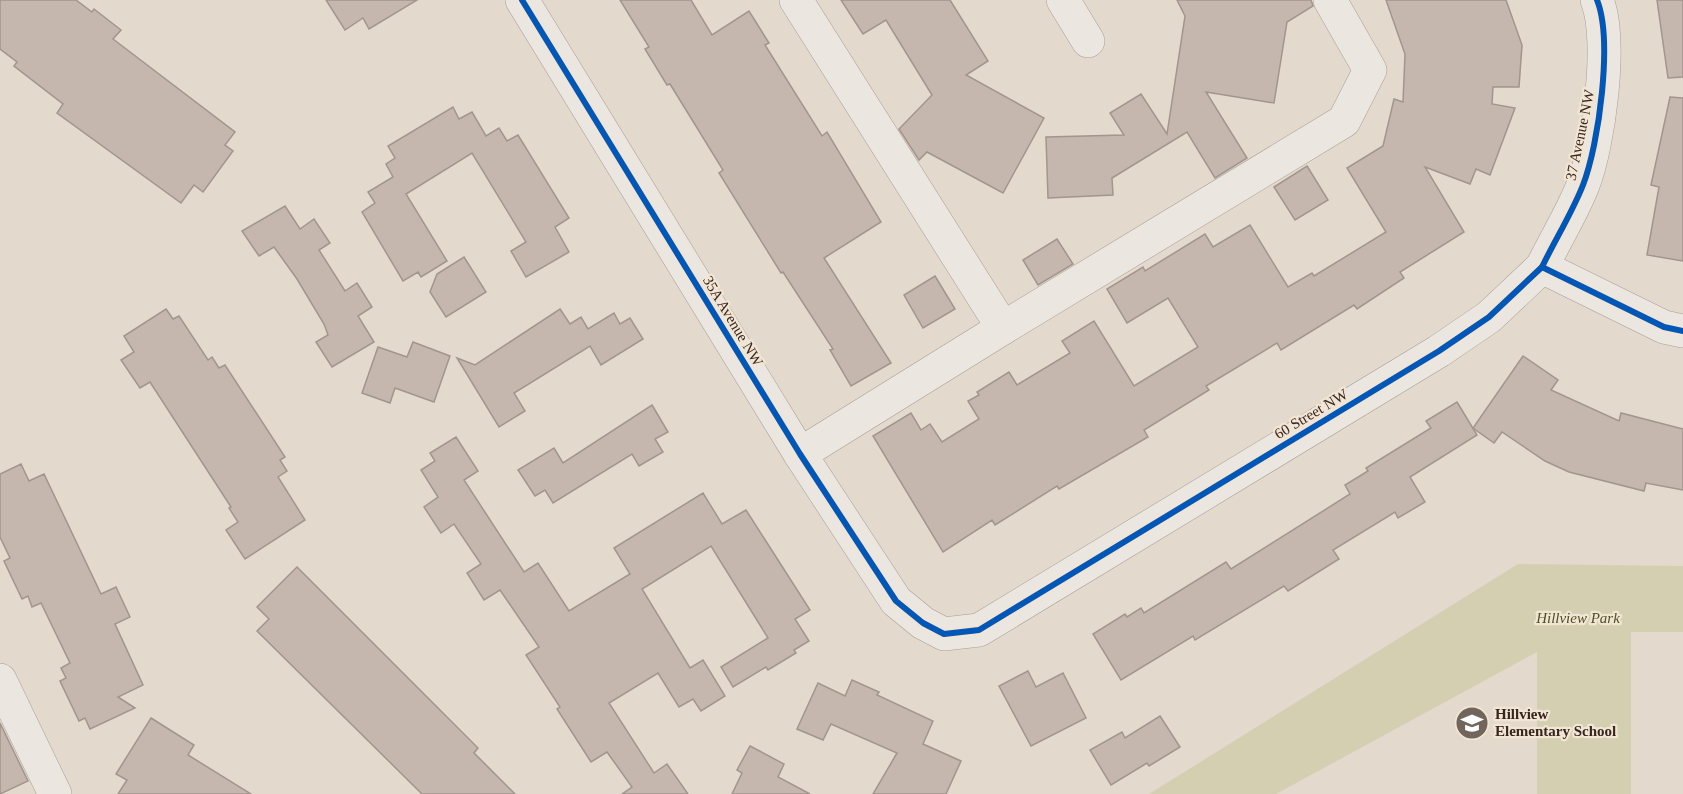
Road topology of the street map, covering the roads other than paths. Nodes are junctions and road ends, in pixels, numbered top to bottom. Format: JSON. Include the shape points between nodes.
{"nodes":[{"id":1,"x":522,"y":0,"type":"edge"},
{"id":2,"x":796,"y":0,"type":"edge"},
{"id":3,"x":1063,"y":0,"type":"edge"},
{"id":4,"x":1330,"y":0,"type":"edge"},
{"id":5,"x":1597,"y":0,"type":"edge"},
{"id":6,"x":1088,"y":41,"type":"dead end"},
{"id":7,"x":1542,"y":267,"type":"junction"},
{"id":8,"x":1003,"y":328,"type":"junction"},
{"id":9,"x":1683,"y":331,"type":"edge"},
{"id":10,"x":800,"y":454,"type":"junction"},
{"id":11,"x":944,"y":634,"type":"joint"},
{"id":12,"x":0,"y":680,"type":"edge"},
{"id":13,"x":55,"y":794,"type":"edge"}],
"edges":[{"from":1,"to":10,"type":"street","name":"35A Avenue NW"},
{"from":2,"to":8,"type":"street"},
{"from":3,"to":6,"type":"street"},
{"from":4,"to":8,"type":"street","via":[[1370,70],[1344,122]]},
{"from":5,"to":7,"type":"street","name":"37 Avenue NW","via":[[1603,16],[1602,100],[1584,184]]},
{"from":7,"to":9,"type":"street","via":[[1664,327]]},
{"from":7,"to":11,"type":"street","name":"60 Street NW","via":[[1489,317],[1439,351],[979,630]]},
{"from":8,"to":10,"type":"street"},
{"from":10,"to":11,"type":"street","name":"35A Avenue NW","via":[[896,601]]},
{"from":12,"to":13,"type":"street"}]}
